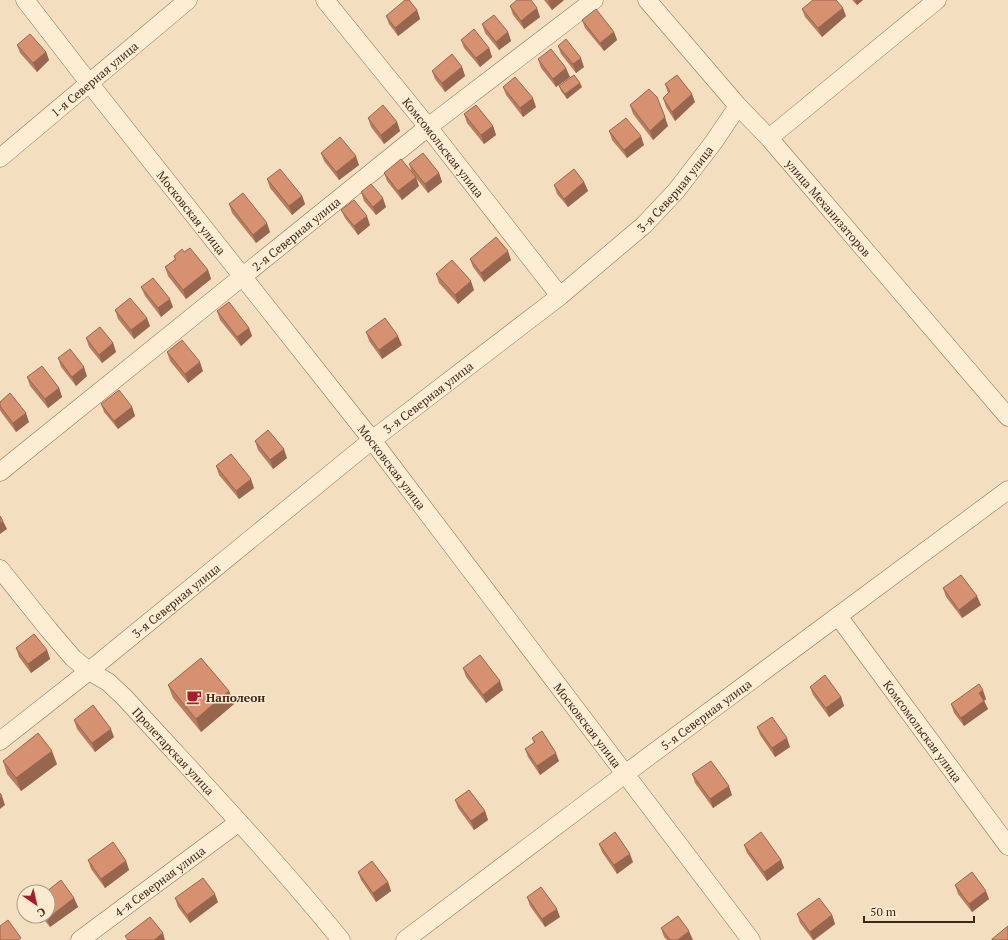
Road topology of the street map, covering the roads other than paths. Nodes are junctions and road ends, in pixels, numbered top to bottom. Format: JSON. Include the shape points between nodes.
{"nodes":[{"id":1,"x":25,"y":0,"type":"edge"},
{"id":2,"x":188,"y":0,"type":"edge"},
{"id":3,"x":325,"y":0,"type":"edge"},
{"id":4,"x":594,"y":0,"type":"edge"},
{"id":5,"x":647,"y":0,"type":"edge"},
{"id":6,"x":937,"y":0,"type":"edge"},
{"id":7,"x":90,"y":84,"type":"junction"},
{"id":8,"x":738,"y":106,"type":"junction"},
{"id":9,"x":428,"y":127,"type":"junction"},
{"id":10,"x":769,"y":138,"type":"junction"},
{"id":11,"x":0,"y":158,"type":"edge"},
{"id":12,"x":242,"y":277,"type":"junction"},
{"id":13,"x":560,"y":296,"type":"junction"},
{"id":14,"x":1008,"y":417,"type":"edge"},
{"id":15,"x":372,"y":440,"type":"junction"},
{"id":16,"x":0,"y":472,"type":"edge"},
{"id":17,"x":1008,"y":490,"type":"edge"},
{"id":18,"x":0,"y":569,"type":"edge"},
{"id":19,"x":838,"y":616,"type":"junction"},
{"id":20,"x":89,"y":671,"type":"junction"},
{"id":21,"x":0,"y":741,"type":"edge"},
{"id":22,"x":625,"y":774,"type":"junction"},
{"id":23,"x":239,"y":822,"type":"junction"},
{"id":24,"x":1008,"y":846,"type":"edge"},
{"id":25,"x":80,"y":940,"type":"edge"},
{"id":26,"x":341,"y":940,"type":"edge"},
{"id":27,"x":405,"y":940,"type":"edge"},
{"id":28,"x":751,"y":940,"type":"edge"}],
"edges":[{"from":1,"to":7,"type":"street","name":"Московская улица"},
{"from":2,"to":7,"type":"street","name":"1-я Северная улица"},
{"from":3,"to":9,"type":"street","name":"Комсомольская улица"},
{"from":4,"to":9,"type":"street","name":"2-я Северная улица"},
{"from":5,"to":8,"type":"street","name":"улица Механизаторов"},
{"from":6,"to":10,"type":"street"},
{"from":7,"to":11,"type":"street","name":"1-я Северная улица"},
{"from":7,"to":12,"type":"street","name":"Московская улица"},
{"from":8,"to":10,"type":"street","name":"улица Механизаторов"},
{"from":8,"to":13,"type":"street","name":"3-я Северная улица","via":[[714,143],[644,226]]},
{"from":9,"to":12,"type":"street","name":"2-я Северная улица"},
{"from":9,"to":13,"type":"street","name":"Комсомольская улица"},
{"from":10,"to":14,"type":"street","name":"улица Механизаторов"},
{"from":12,"to":15,"type":"street","name":"Московская улица"},
{"from":12,"to":16,"type":"street","name":"2-я Северная улица"},
{"from":13,"to":15,"type":"street","name":"3-я Северная улица"},
{"from":15,"to":20,"type":"street","name":"3-я Северная улица"},
{"from":15,"to":22,"type":"street","name":"Московская улица"},
{"from":17,"to":19,"type":"street","name":"5-я Северная улица"},
{"from":18,"to":20,"type":"street","name":"Пролетарская улица","via":[[73,658]]},
{"from":19,"to":22,"type":"street","name":"5-я Северная улица"},
{"from":19,"to":24,"type":"street","name":"Комсомольская улица"},
{"from":20,"to":21,"type":"street","name":"3-я Северная улица"},
{"from":20,"to":23,"type":"street","name":"Пролетарская улица","via":[[108,682],[125,698]]},
{"from":22,"to":27,"type":"street","name":"5-я Северная улица"},
{"from":22,"to":28,"type":"street","name":"Московская улица"},
{"from":23,"to":25,"type":"street","name":"4-я Северная улица"},
{"from":23,"to":26,"type":"street","name":"Пролетарская улица"}]}
